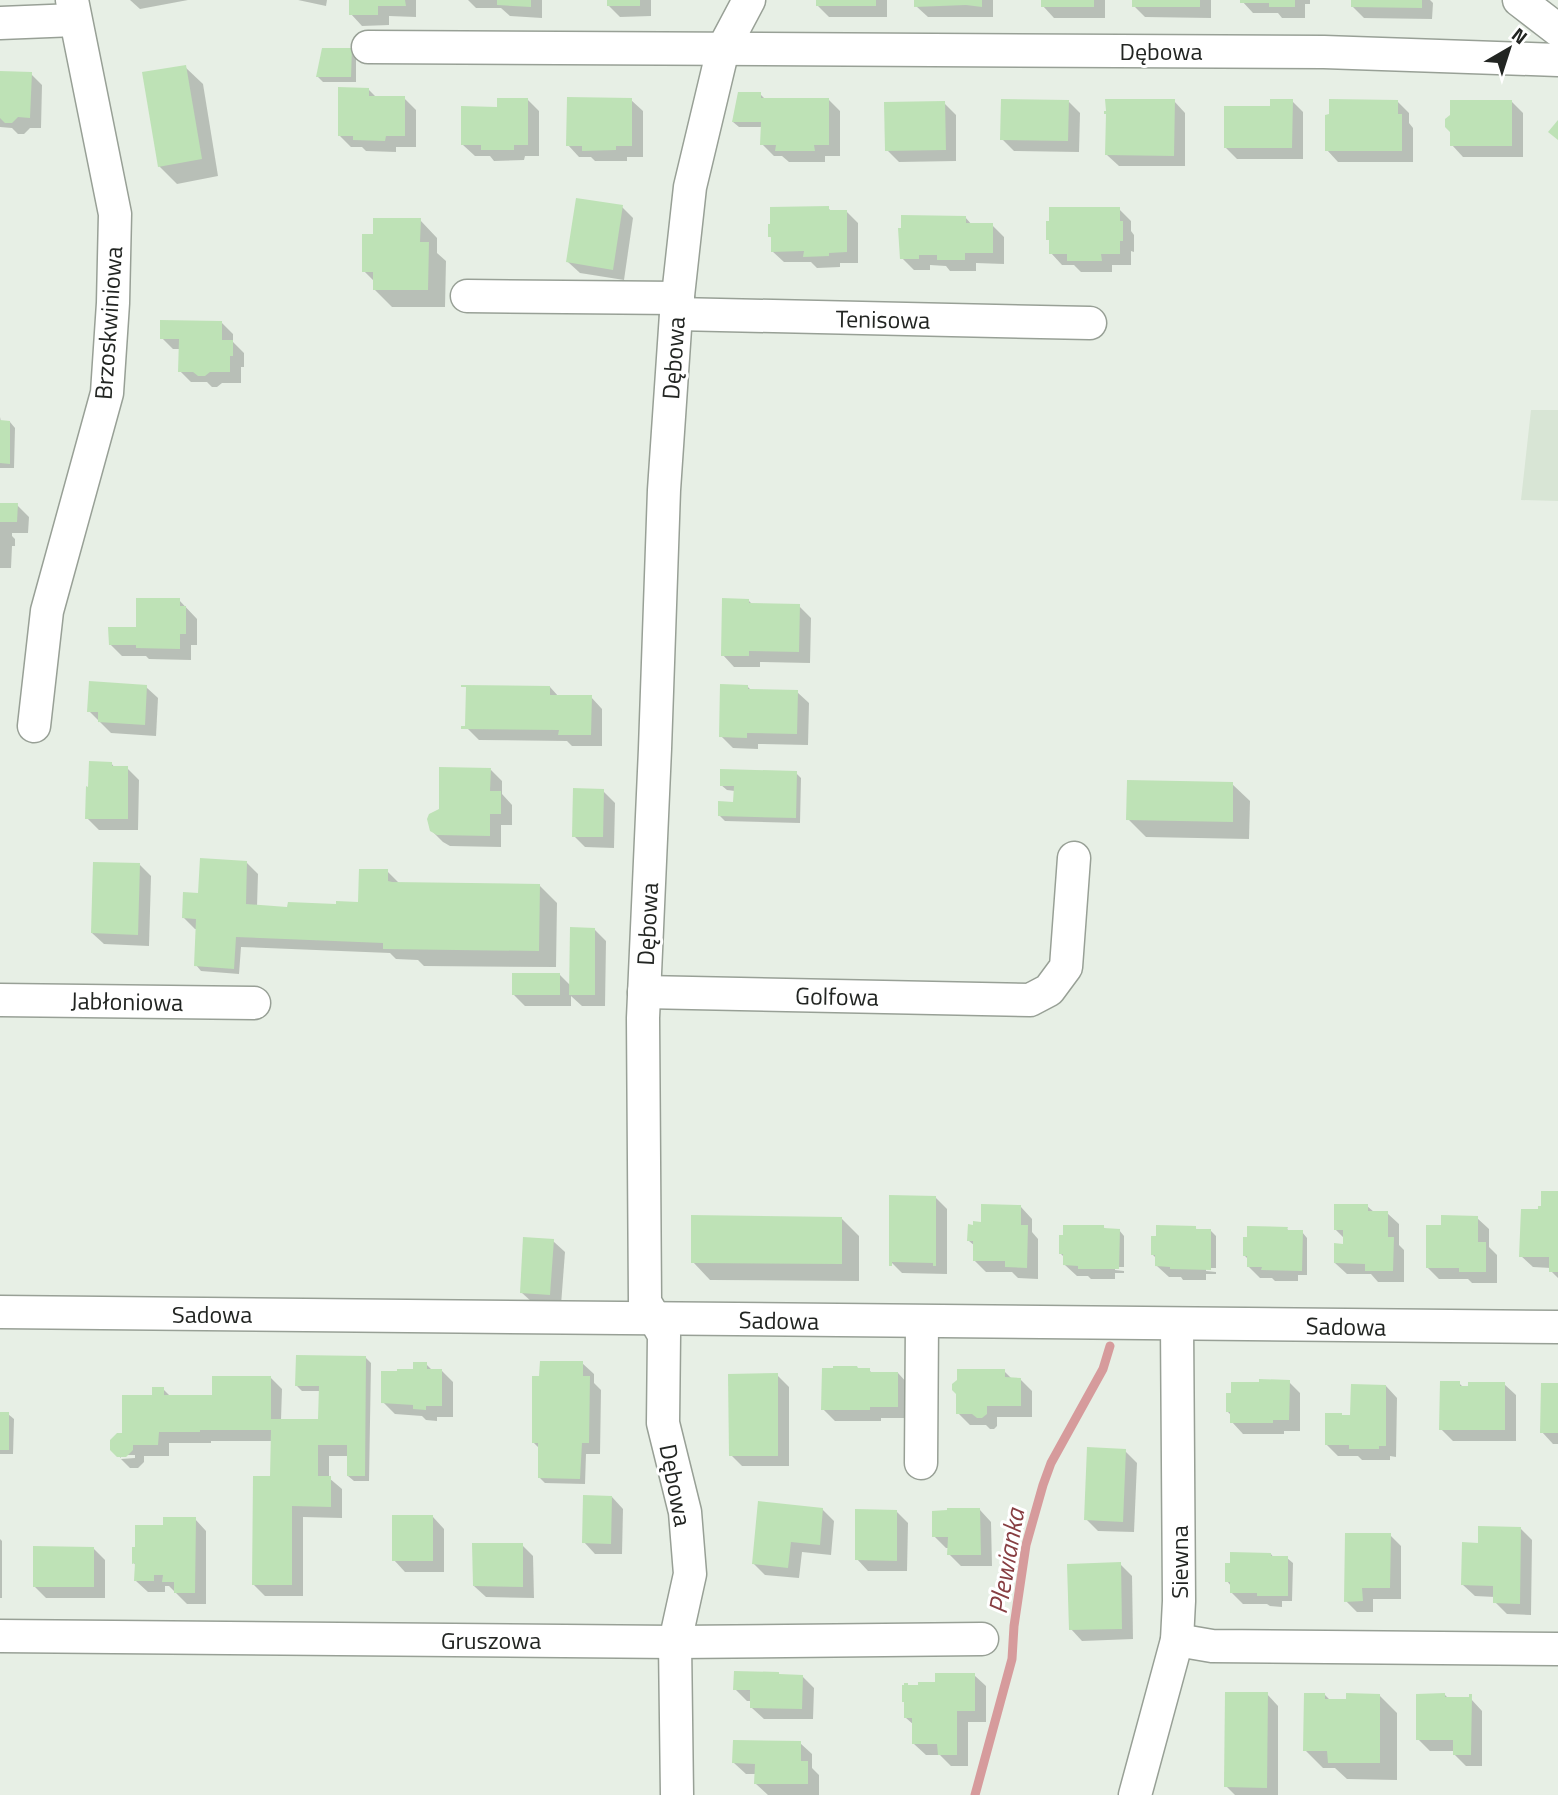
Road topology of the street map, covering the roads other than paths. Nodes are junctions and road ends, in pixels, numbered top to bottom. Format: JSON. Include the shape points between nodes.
{"nodes":[{"id":1,"x":749,"y":0,"type":"edge"},
{"id":2,"x":1519,"y":0,"type":"edge"},
{"id":3,"x":73,"y":10,"type":"edge"},
{"id":4,"x":0,"y":23,"type":"edge"},
{"id":5,"x":1558,"y":30,"type":"edge"},
{"id":6,"x":368,"y":47,"type":"dead end"},
{"id":7,"x":723,"y":49,"type":"junction"},
{"id":8,"x":1558,"y":60,"type":"edge"},
{"id":9,"x":467,"y":296,"type":"dead end"},
{"id":10,"x":677,"y":306,"type":"junction"},
{"id":11,"x":1090,"y":323,"type":"dead end"},
{"id":12,"x":34,"y":726,"type":"dead end"},
{"id":13,"x":1074,"y":858,"type":"dead end"},
{"id":14,"x":644,"y":992,"type":"junction"},
{"id":15,"x":0,"y":1000,"type":"edge"},
{"id":16,"x":254,"y":1003,"type":"dead end"},
{"id":17,"x":0,"y":1312,"type":"edge"},
{"id":18,"x":653,"y":1317,"type":"junction"},
{"id":19,"x":922,"y":1322,"type":"junction"},
{"id":20,"x":1177,"y":1324,"type":"junction"},
{"id":21,"x":1558,"y":1327,"type":"edge"},
{"id":22,"x":921,"y":1463,"type":"dead end"},
{"id":23,"x":0,"y":1636,"type":"edge"},
{"id":24,"x":982,"y":1639,"type":"dead end"},
{"id":25,"x":1177,"y":1640,"type":"junction"},
{"id":26,"x":675,"y":1642,"type":"junction"},
{"id":27,"x":1558,"y":1649,"type":"edge"},
{"id":28,"x":677,"y":1795,"type":"edge"},
{"id":29,"x":1135,"y":1795,"type":"edge"}],
"edges":[{"from":1,"to":7,"type":"street","name":"Dębowa"},
{"from":2,"to":5,"type":"street"},
{"from":3,"to":4,"type":"street"},
{"from":3,"to":12,"type":"street","name":"Brzoskwiniowa","via":[[115,214],[113,303],[107,393],[47,611]]},
{"from":6,"to":7,"type":"street","name":"Dębowa"},
{"from":7,"to":8,"type":"street","name":"Dębowa","via":[[1310,52]]},
{"from":7,"to":10,"type":"street","name":"Dębowa","via":[[691,187]]},
{"from":9,"to":10,"type":"street","name":"Tenisowa"},
{"from":10,"to":11,"type":"street","name":"Tenisowa"},
{"from":10,"to":14,"type":"street","name":"Dębowa","via":[[664,490]]},
{"from":13,"to":14,"type":"street","name":"Golfowa","via":[[1066,967],[1049,990],[1030,1000]]},
{"from":14,"to":18,"type":"street","name":"Dębowa","via":[[645,1302]]},
{"from":15,"to":16,"type":"street","name":"Jabłoniowa"},
{"from":17,"to":18,"type":"street","name":"Sadowa"},
{"from":18,"to":19,"type":"street","name":"Sadowa"},
{"from":18,"to":26,"type":"street","name":"Dębowa","via":[[664,1335],[663,1423],[685,1512],[690,1574]]},
{"from":19,"to":20,"type":"street","name":"Sadowa"},
{"from":19,"to":22,"type":"street"},
{"from":20,"to":21,"type":"street","name":"Sadowa"},
{"from":20,"to":25,"type":"street","name":"Siewna"},
{"from":23,"to":26,"type":"street","name":"Gruszowa"},
{"from":24,"to":26,"type":"street","name":"Gruszowa"},
{"from":25,"to":27,"type":"street","via":[[1212,1646]]},
{"from":25,"to":29,"type":"street","name":"Siewna"},
{"from":26,"to":28,"type":"street","name":"Dębowa"}]}
